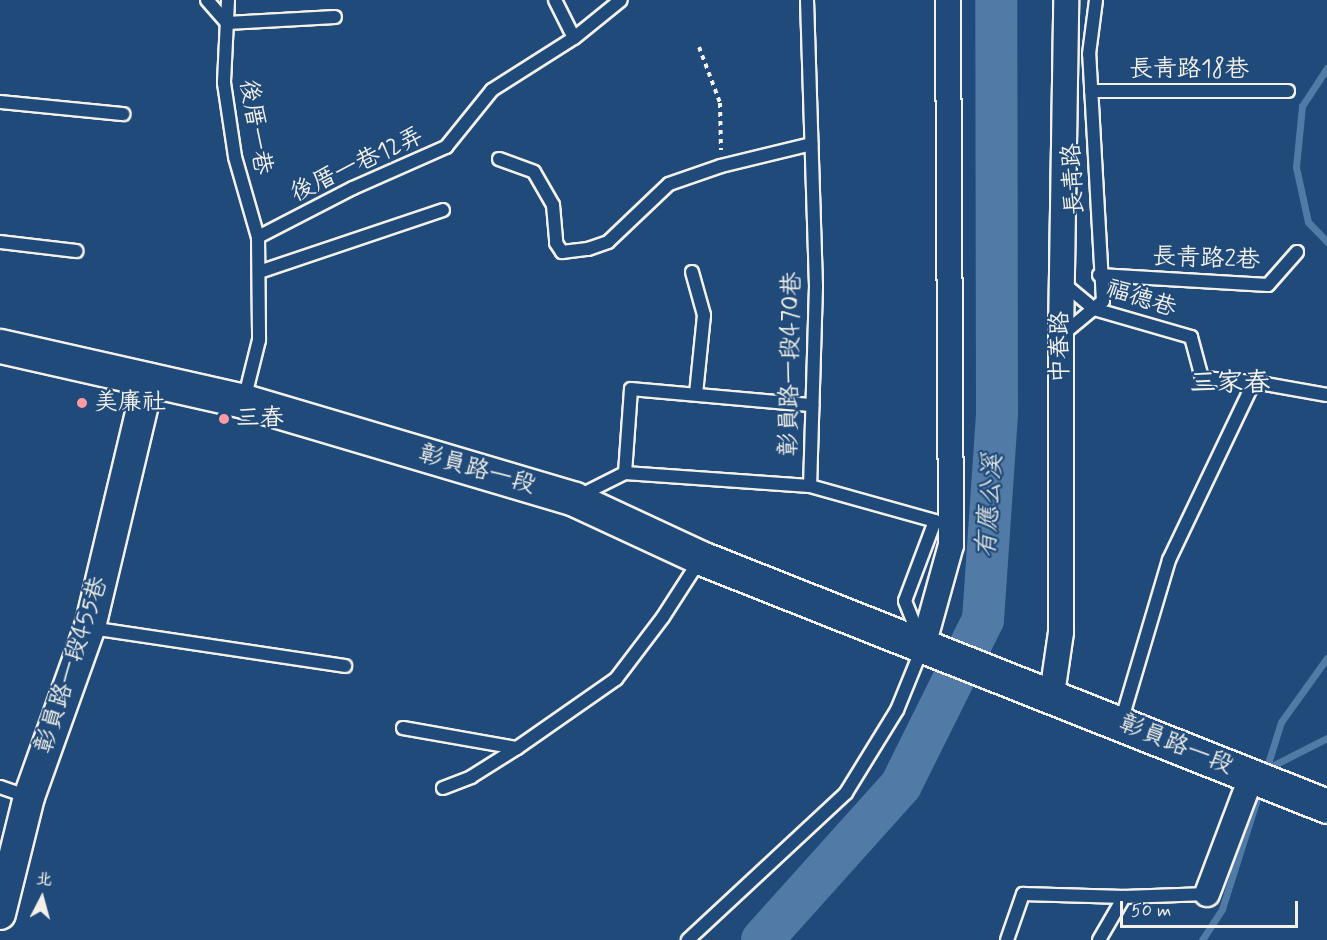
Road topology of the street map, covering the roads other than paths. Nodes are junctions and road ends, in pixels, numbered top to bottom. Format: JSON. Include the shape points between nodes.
{"nodes":[{"id":1,"x":207,"y":0,"type":"edge"},
{"id":2,"x":228,"y":0,"type":"edge"},
{"id":3,"x":555,"y":0,"type":"edge"},
{"id":4,"x":621,"y":0,"type":"edge"},
{"id":5,"x":807,"y":0,"type":"edge"},
{"id":6,"x":948,"y":0,"type":"edge"},
{"id":7,"x":1065,"y":0,"type":"edge"},
{"id":8,"x":1096,"y":0,"type":"edge"},
{"id":9,"x":335,"y":17,"type":"dead end"},
{"id":10,"x":227,"y":23,"type":"junction"},
{"id":11,"x":574,"y":38,"type":"junction"},
{"id":12,"x":1091,"y":91,"type":"junction"},
{"id":13,"x":1288,"y":91,"type":"dead end"},
{"id":14,"x":0,"y":102,"type":"edge"},
{"id":15,"x":123,"y":114,"type":"dead end"},
{"id":16,"x":811,"y":144,"type":"junction"},
{"id":17,"x":499,"y":159,"type":"dead end"},
{"id":18,"x":443,"y":210,"type":"dead end"},
{"id":19,"x":258,"y":237,"type":"junction"},
{"id":20,"x":0,"y":242,"type":"edge"},
{"id":21,"x":76,"y":251,"type":"dead end"},
{"id":22,"x":1297,"y":252,"type":"dead end"},
{"id":23,"x":259,"y":272,"type":"junction"},
{"id":24,"x":692,"y":272,"type":"dead end"},
{"id":25,"x":1100,"y":275,"type":"junction"},
{"id":26,"x":1062,"y":282,"type":"junction"},
{"id":27,"x":1094,"y":309,"type":"junction"},
{"id":28,"x":1061,"y":336,"type":"junction"},
{"id":29,"x":0,"y":346,"type":"edge"},
{"id":30,"x":149,"y":379,"type":"junction"},
{"id":31,"x":1254,"y":382,"type":"junction"},
{"id":32,"x":696,"y":394,"type":"junction"},
{"id":33,"x":1327,"y":395,"type":"edge"},
{"id":34,"x":244,"y":401,"type":"junction"},
{"id":35,"x":812,"y":405,"type":"junction"},
{"id":36,"x":625,"y":473,"type":"junction"},
{"id":37,"x":810,"y":486,"type":"junction"},
{"id":38,"x":574,"y":499,"type":"junction"},
{"id":39,"x":702,"y":558,"type":"junction"},
{"id":40,"x":90,"y":627,"type":"junction"},
{"id":41,"x":930,"y":648,"type":"junction"},
{"id":42,"x":345,"y":666,"type":"dead end"},
{"id":43,"x":1038,"y":690,"type":"junction"},
{"id":44,"x":1121,"y":722,"type":"junction"},
{"id":45,"x":403,"y":728,"type":"dead end"},
{"id":46,"x":517,"y":748,"type":"junction"},
{"id":47,"x":1252,"y":775,"type":"junction"},
{"id":48,"x":0,"y":787,"type":"edge"},
{"id":49,"x":443,"y":788,"type":"dead end"},
{"id":50,"x":29,"y":797,"type":"junction"},
{"id":51,"x":1327,"y":806,"type":"edge"},
{"id":52,"x":1207,"y":894,"type":"joint"},
{"id":53,"x":1124,"y":897,"type":"junction"},
{"id":54,"x":0,"y":914,"type":"edge"},
{"id":55,"x":687,"y":940,"type":"edge"},
{"id":56,"x":1007,"y":940,"type":"edge"},
{"id":57,"x":1099,"y":940,"type":"edge"}],
"edges":[{"from":1,"to":10,"type":"lane"},
{"from":2,"to":10,"type":"lane","name":"後厝一巷"},
{"from":3,"to":11,"type":"lane"},
{"from":4,"to":11,"type":"lane","name":"後厝一巷12弄"},
{"from":5,"to":16,"type":"lane","name":"彰員路一段470巷"},
{"from":6,"to":41,"type":"street","via":[[951,545]]},
{"from":7,"to":26,"type":"street","name":"中春路"},
{"from":8,"to":12,"type":"lane","name":"長青路","via":[[1089,54]]},
{"from":9,"to":10,"type":"lane"},
{"from":10,"to":19,"type":"lane","name":"後厝一巷","via":[[224,83],[235,157]]},
{"from":11,"to":19,"type":"lane","name":"後厝一巷12弄","via":[[492,90],[446,147]]},
{"from":12,"to":13,"type":"lane","name":"長青路18巷"},
{"from":12,"to":25,"type":"lane","name":"長青路"},
{"from":14,"to":15,"type":"lane"},
{"from":16,"to":17,"type":"lane","via":[[721,166],[669,184],[608,243],[562,252],[556,243],[553,205],[534,172]]},
{"from":16,"to":35,"type":"lane","name":"彰員路一段470巷","via":[[816,286]]},
{"from":18,"to":23,"type":"lane"},
{"from":19,"to":23,"type":"lane","name":"後厝一巷"},
{"from":20,"to":21,"type":"lane"},
{"from":22,"to":25,"type":"lane","name":"長青路2巷","via":[[1268,285]]},
{"from":23,"to":34,"type":"lane","name":"後厝一巷","via":[[259,340]]},
{"from":24,"to":32,"type":"lane","via":[[704,315]]},
{"from":25,"to":27,"type":"lane","name":"長青路","via":[[1103,301]]},
{"from":26,"to":27,"type":"lane","name":"福德巷"},
{"from":26,"to":28,"type":"street","name":"中春路"},
{"from":27,"to":28,"type":"lane"},
{"from":27,"to":31,"type":"lane","name":"福德巷","via":[[1191,337],[1202,378]]},
{"from":28,"to":43,"type":"street","name":"中春路","via":[[1060,632]]},
{"from":29,"to":30,"type":"main road","name":"彰員路一段"},
{"from":30,"to":34,"type":"main road","name":"彰員路一段"},
{"from":30,"to":40,"type":"street","name":"彰員路一段455巷"},
{"from":31,"to":33,"type":"lane","name":"福德巷"},
{"from":31,"to":44,"type":"lane","via":[[1169,560]]},
{"from":32,"to":35,"type":"lane"},
{"from":32,"to":36,"type":"lane","via":[[631,389]]},
{"from":34,"to":38,"type":"main road","name":"彰員路一段"},
{"from":35,"to":37,"type":"lane","name":"彰員路一段470巷"},
{"from":36,"to":37,"type":"lane","name":"彰員路一段470巷"},
{"from":36,"to":38,"type":"lane"},
{"from":37,"to":41,"type":"lane","via":[[935,521],[905,601]]},
{"from":38,"to":39,"type":"main road","name":"彰員路一段"},
{"from":39,"to":41,"type":"main road","name":"彰員路一段"},
{"from":39,"to":46,"type":"lane","via":[[616,679]]},
{"from":40,"to":42,"type":"lane"},
{"from":40,"to":50,"type":"street","name":"彰員路一段455巷"},
{"from":41,"to":43,"type":"main road","name":"彰員路一段"},
{"from":41,"to":55,"type":"lane","via":[[846,793]]},
{"from":43,"to":44,"type":"main road","name":"彰員路一段"},
{"from":44,"to":47,"type":"main road","name":"彰員路一段"},
{"from":45,"to":46,"type":"lane"},
{"from":46,"to":49,"type":"lane","via":[[471,777]]},
{"from":47,"to":51,"type":"main road","name":"彰員路一段"},
{"from":47,"to":52,"type":"street"},
{"from":48,"to":50,"type":"lane"},
{"from":50,"to":54,"type":"street","name":"彰員路一段455巷"},
{"from":52,"to":53,"type":"lane"},
{"from":53,"to":56,"type":"lane","via":[[1023,894]]},
{"from":53,"to":57,"type":"lane"}]}
